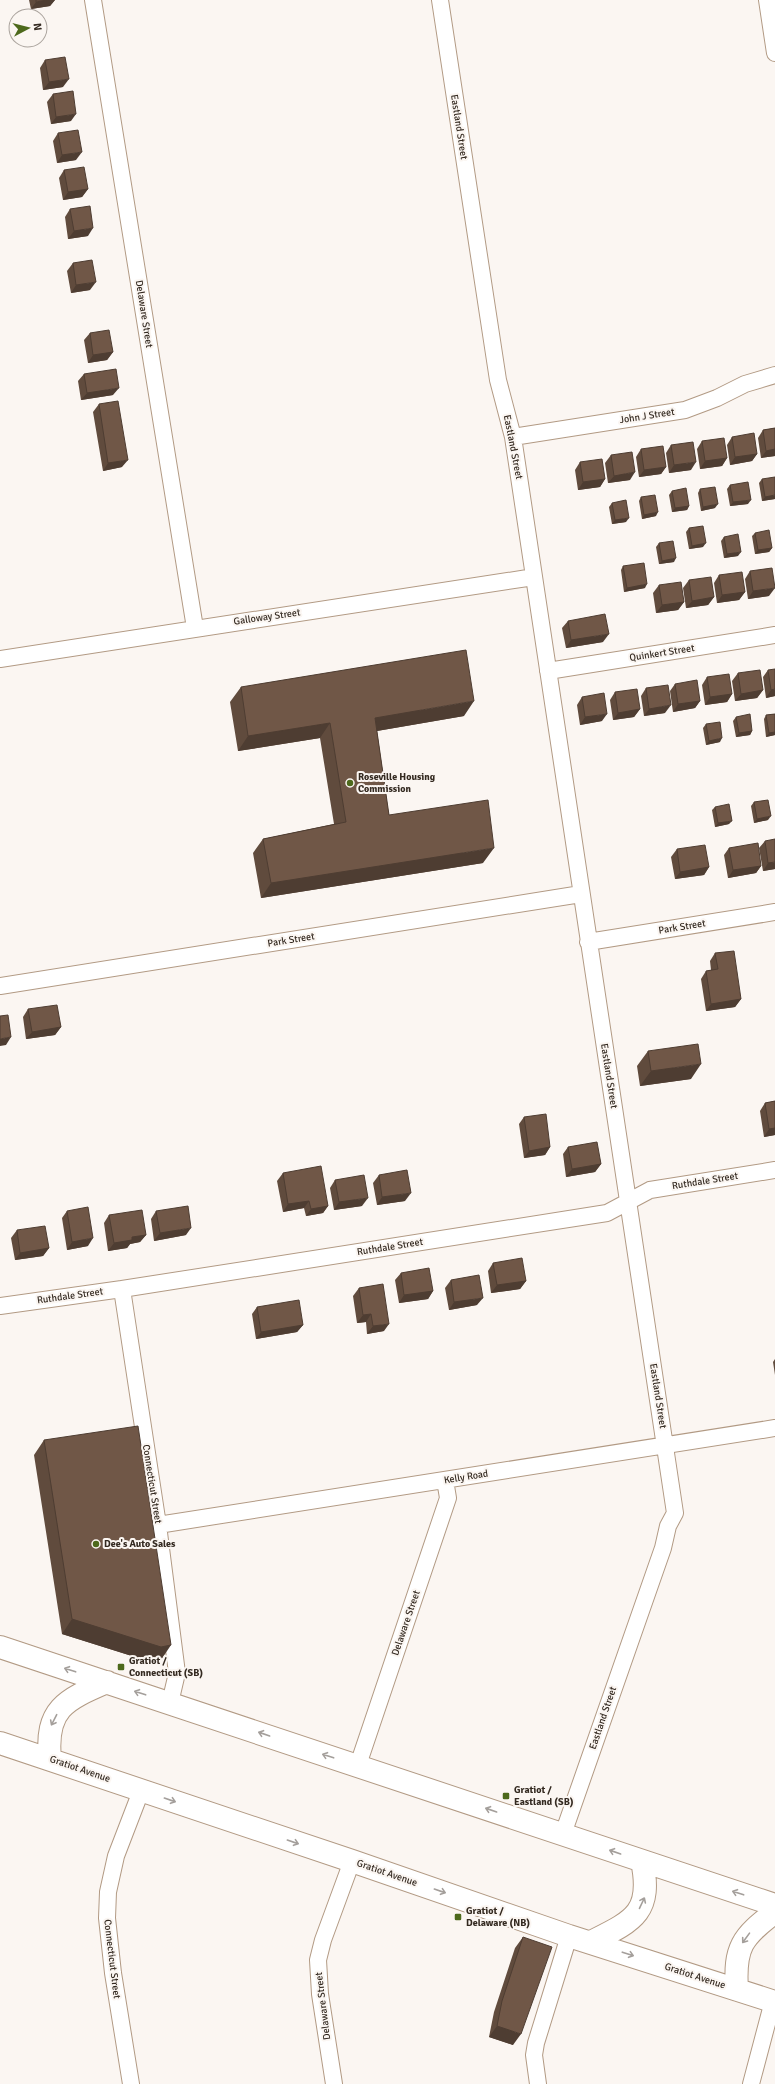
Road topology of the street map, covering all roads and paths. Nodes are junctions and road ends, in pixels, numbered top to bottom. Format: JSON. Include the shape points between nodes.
{"nodes":[{"id":1,"x":93,"y":0,"type":"edge"},
{"id":2,"x":440,"y":0,"type":"edge"},
{"id":3,"x":767,"y":0,"type":"edge"},
{"id":4,"x":775,"y":53,"type":"edge"},
{"id":5,"x":775,"y":375,"type":"edge"},
{"id":6,"x":513,"y":437,"type":"junction"},
{"id":7,"x":534,"y":577,"type":"junction"},
{"id":8,"x":195,"y":628,"type":"junction"},
{"id":9,"x":775,"y":635,"type":"edge"},
{"id":10,"x":0,"y":659,"type":"edge"},
{"id":11,"x":548,"y":671,"type":"junction"},
{"id":12,"x":581,"y":894,"type":"junction"},
{"id":13,"x":775,"y":912,"type":"edge"},
{"id":14,"x":588,"y":942,"type":"junction"},
{"id":15,"x":0,"y":986,"type":"edge"},
{"id":16,"x":775,"y":1170,"type":"edge"},
{"id":17,"x":628,"y":1201,"type":"junction"},
{"id":18,"x":122,"y":1288,"type":"junction"},
{"id":19,"x":0,"y":1306,"type":"edge"},
{"id":20,"x":775,"y":1428,"type":"edge"},
{"id":21,"x":666,"y":1446,"type":"junction"},
{"id":22,"x":445,"y":1480,"type":"junction"},
{"id":23,"x":158,"y":1525,"type":"junction"},
{"id":24,"x":0,"y":1647,"type":"edge"},
{"id":25,"x":107,"y":1682,"type":"junction"},
{"id":26,"x":170,"y":1703,"type":"junction"},
{"id":27,"x":0,"y":1743,"type":"edge"},
{"id":28,"x":50,"y":1759,"type":"junction"},
{"id":29,"x":358,"y":1765,"type":"junction"},
{"id":30,"x":141,"y":1791,"type":"junction"},
{"id":31,"x":563,"y":1834,"type":"junction"},
{"id":32,"x":352,"y":1861,"type":"junction"},
{"id":33,"x":642,"y":1861,"type":"junction"},
{"id":34,"x":775,"y":1905,"type":"edge"},
{"id":35,"x":775,"y":1912,"type":"edge"},
{"id":36,"x":569,"y":1936,"type":"junction"},
{"id":37,"x":591,"y":1942,"type":"junction"},
{"id":38,"x":737,"y":1990,"type":"junction"},
{"id":39,"x":774,"y":2002,"type":"edge"},
{"id":40,"x":131,"y":2084,"type":"edge"},
{"id":41,"x":334,"y":2084,"type":"edge"},
{"id":42,"x":538,"y":2084,"type":"edge"},
{"id":43,"x":751,"y":2084,"type":"edge"}],
"edges":[{"from":1,"to":8,"type":"street","name":"Delaware Street"},
{"from":2,"to":6,"type":"street","name":"Eastland Street","via":[[498,380]]},
{"from":3,"to":4,"type":"street"},
{"from":5,"to":6,"type":"street","name":"John J Street","via":[[745,384],[712,401],[685,410]]},
{"from":6,"to":7,"type":"street","name":"Eastland Street"},
{"from":7,"to":8,"type":"street","name":"Galloway Street"},
{"from":7,"to":11,"type":"street","name":"Eastland Street"},
{"from":8,"to":10,"type":"street","name":"Galloway Street"},
{"from":9,"to":11,"type":"street","name":"Quinkert Street"},
{"from":11,"to":12,"type":"street","name":"Eastland Street"},
{"from":12,"to":14,"type":"street","name":"Eastland Street"},
{"from":12,"to":15,"type":"street","name":"Park Street"},
{"from":13,"to":14,"type":"street","name":"Park Street"},
{"from":14,"to":17,"type":"street","name":"Eastland Street"},
{"from":16,"to":17,"type":"street","name":"Ruthdale Street","via":[[650,1190]]},
{"from":17,"to":18,"type":"street","name":"Ruthdale Street","via":[[607,1213]]},
{"from":17,"to":21,"type":"street","name":"Eastland Street"},
{"from":18,"to":19,"type":"street","name":"Ruthdale Street"},
{"from":18,"to":23,"type":"street","name":"Connecticut Street"},
{"from":20,"to":21,"type":"street","name":"Kelly Road"},
{"from":21,"to":22,"type":"street","name":"Kelly Road"},
{"from":21,"to":31,"type":"street","name":"Eastland Street","via":[[675,1513],[668,1526],[663,1548]]},
{"from":22,"to":23,"type":"street","name":"Kelly Road"},
{"from":22,"to":29,"type":"street","name":"Delaware Street","via":[[448,1498]]},
{"from":23,"to":26,"type":"street","name":"Connecticut Street","via":[[177,1673]]},
{"from":25,"to":24,"type":"main road","one_way":true},
{"from":26,"to":25,"type":"main road","one_way":true},
{"from":25,"to":28,"type":"main road","one_way":true,"via":[[80,1694],[65,1704],[55,1716],[49,1728]]},
{"from":29,"to":26,"type":"main road","one_way":true},
{"from":27,"to":28,"type":"main road","name":"Gratiot Avenue"},
{"from":28,"to":30,"type":"main road","name":"Gratiot Avenue"},
{"from":31,"to":29,"type":"main road","one_way":true},
{"from":30,"to":32,"type":"main road","name":"Gratiot Avenue","one_way":true},
{"from":30,"to":40,"type":"street","name":"Connecticut Street","via":[[116,1856],[108,1892],[107,1918]]},
{"from":33,"to":31,"type":"main road","one_way":true},
{"from":32,"to":36,"type":"main road","name":"Gratiot Avenue","one_way":true},
{"from":32,"to":41,"type":"street","name":"Delaware Street","via":[[318,1960],[320,1994]]},
{"from":34,"to":33,"type":"main road","one_way":true},
{"from":37,"to":33,"type":"main road","one_way":true,"via":[[622,1926],[643,1904],[646,1880]]},
{"from":35,"to":38,"type":"main road","one_way":true,"via":[[748,1934],[740,1947],[736,1960]]},
{"from":36,"to":37,"type":"main road","name":"Gratiot Avenue"},
{"from":36,"to":42,"type":"street","via":[[536,2043],[534,2055]]},
{"from":37,"to":38,"type":"main road","name":"Gratiot Avenue","one_way":true},
{"from":38,"to":39,"type":"main road","name":"Gratiot Avenue"},
{"from":39,"to":43,"type":"street"}]}
